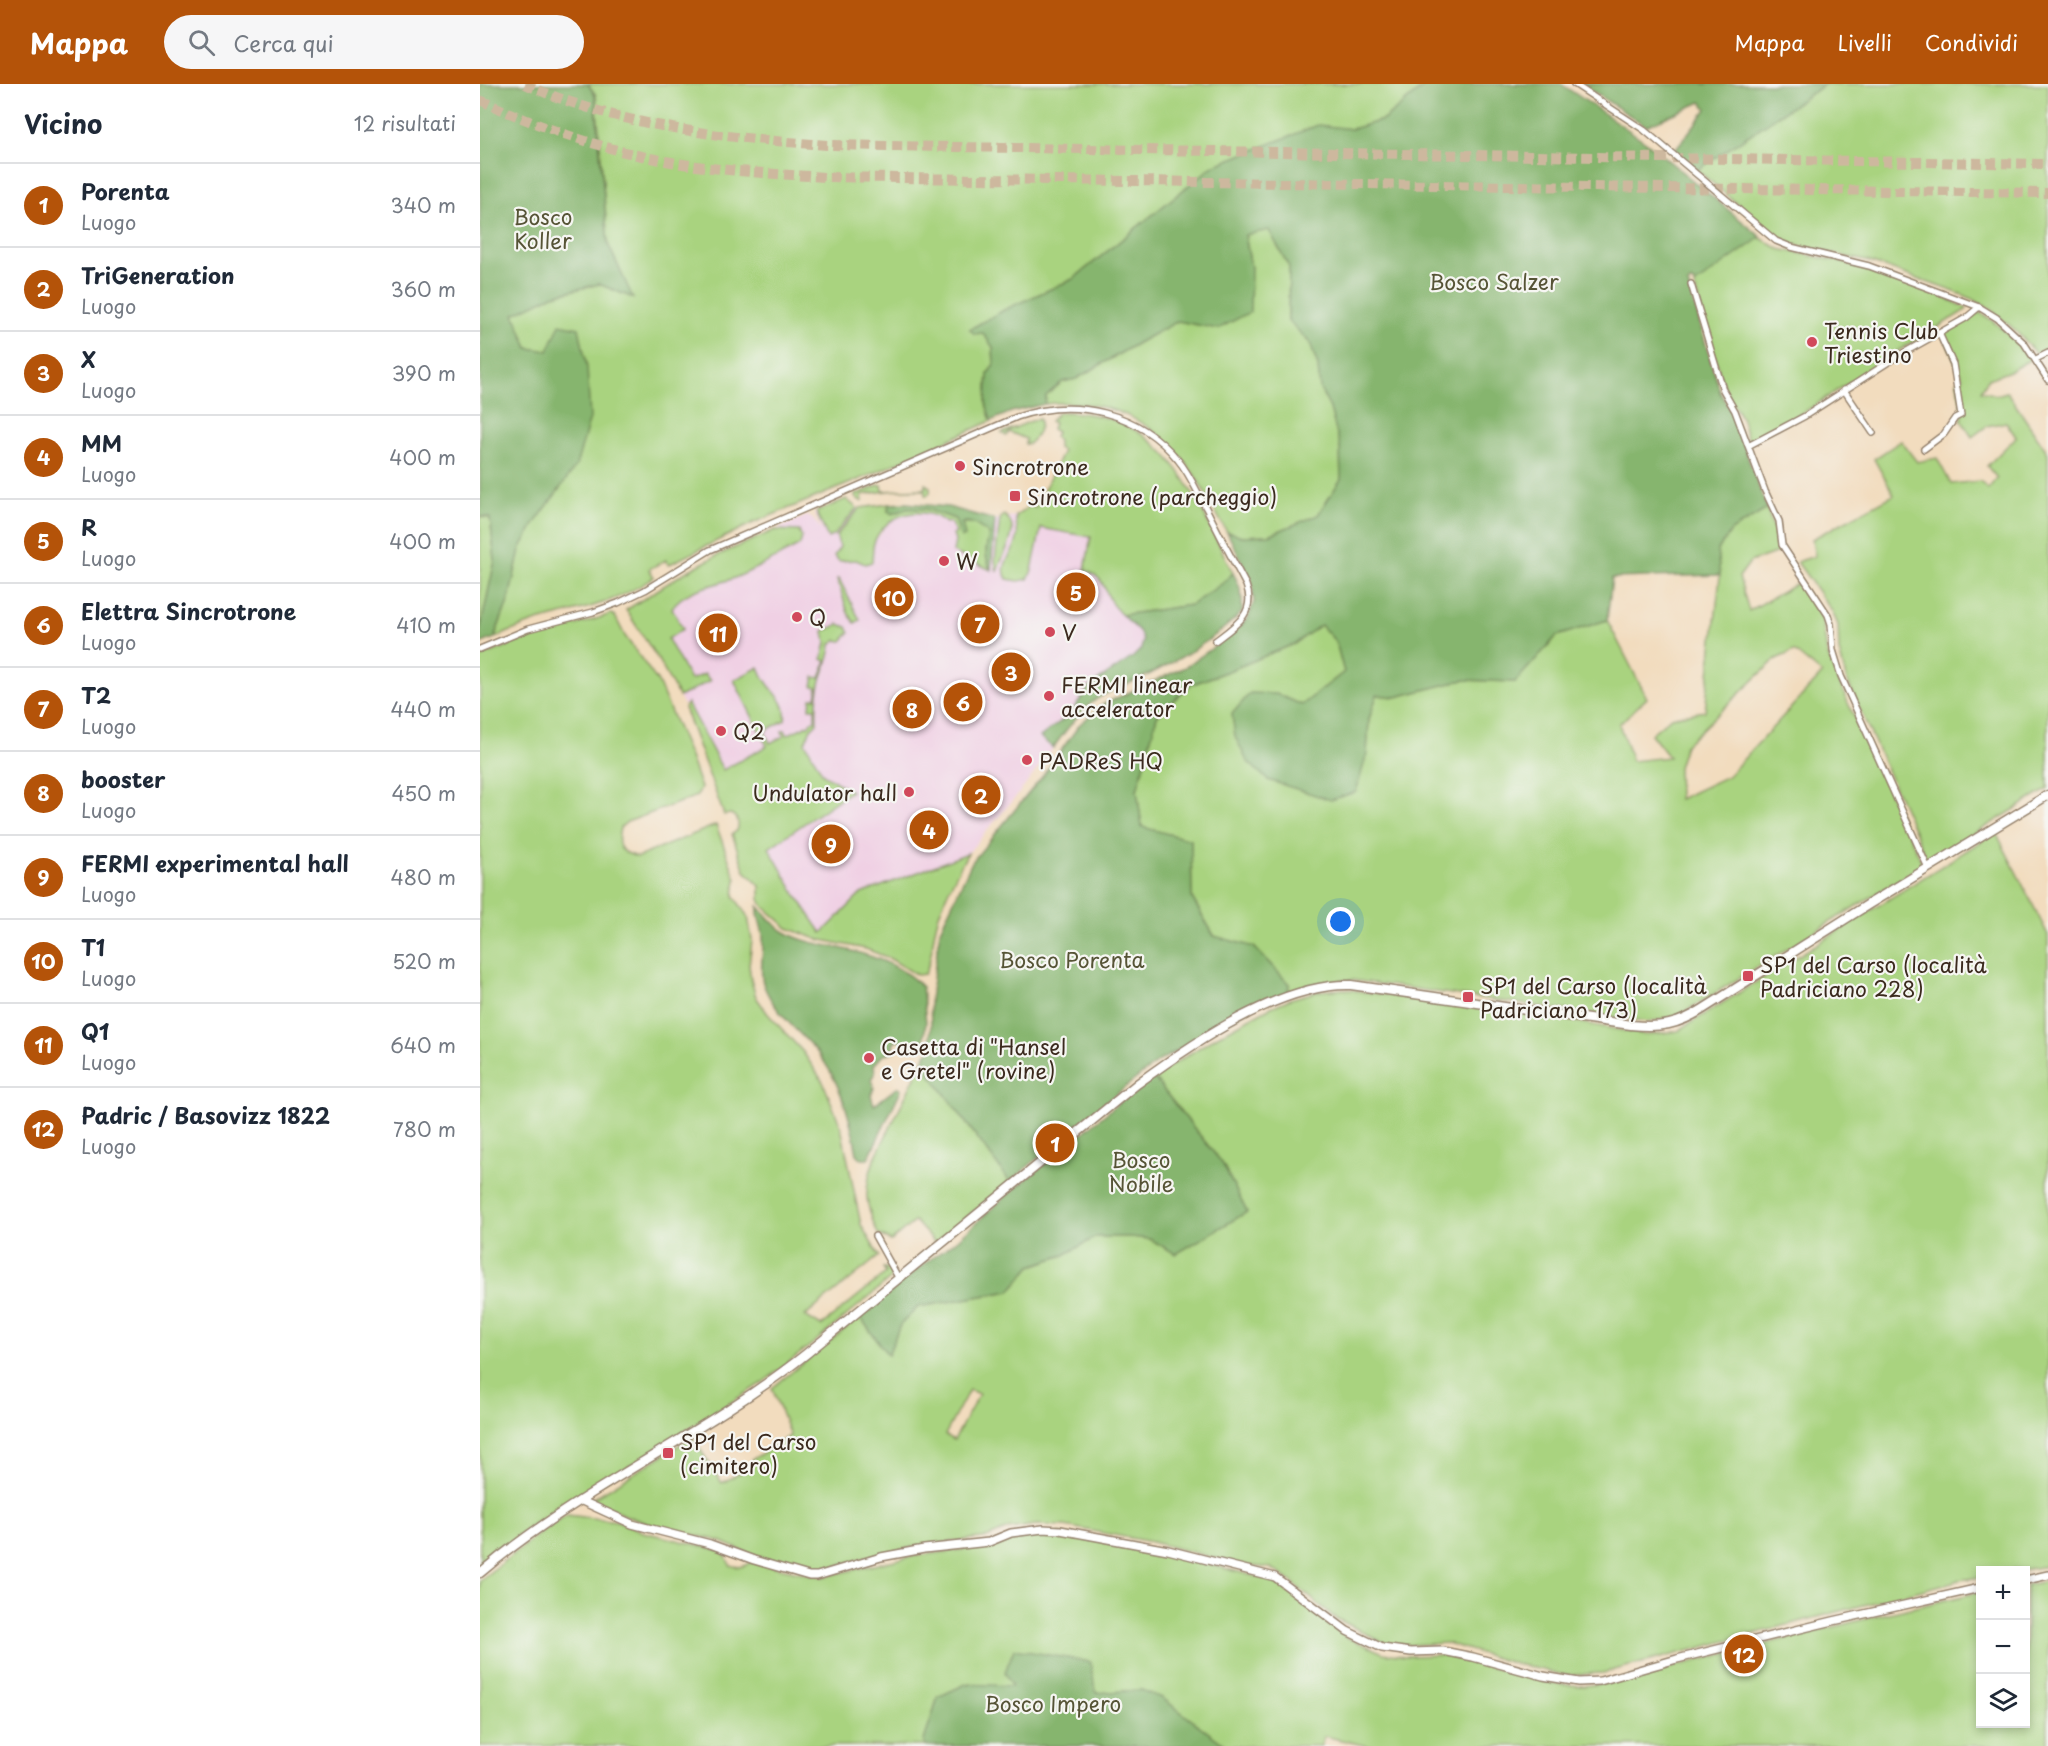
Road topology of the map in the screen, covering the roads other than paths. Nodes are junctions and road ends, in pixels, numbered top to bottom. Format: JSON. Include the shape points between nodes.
{"nodes":[{"id":1,"x":1574,"y":84,"type":"edge"},
{"id":2,"x":1691,"y":285,"type":"dead end"},
{"id":3,"x":1978,"y":308,"type":"junction"},
{"id":4,"x":1939,"y":333,"type":"junction"},
{"id":5,"x":2048,"y":353,"type":"edge"},
{"id":6,"x":2036,"y":359,"type":"junction"},
{"id":7,"x":2048,"y":380,"type":"edge"},
{"id":8,"x":1844,"y":390,"type":"junction"},
{"id":9,"x":1873,"y":433,"type":"dead end"},
{"id":10,"x":1749,"y":446,"type":"junction"},
{"id":11,"x":1924,"y":449,"type":"dead end"},
{"id":12,"x":1215,"y":641,"type":"dead end"},
{"id":13,"x":480,"y":649,"type":"edge"},
{"id":14,"x":2048,"y":795,"type":"edge"},
{"id":15,"x":1928,"y":868,"type":"junction"},
{"id":16,"x":875,"y":1236,"type":"dead end"},
{"id":17,"x":899,"y":1279,"type":"junction"},
{"id":18,"x":582,"y":1501,"type":"junction"},
{"id":19,"x":480,"y":1574,"type":"edge"},
{"id":20,"x":2048,"y":1575,"type":"edge"},
{"id":21,"x":2030,"y":1579,"type":"edge"},
{"id":22,"x":1976,"y":1589,"type":"edge"}],
"edges":[{"from":1,"to":3,"type":"street","via":[[1644,130],[1776,241],[1869,266]]},
{"from":2,"to":10,"type":"street","via":[[1723,390]]},
{"from":3,"to":4,"type":"street"},
{"from":3,"to":6,"type":"street","via":[[1997,318]]},
{"from":4,"to":8,"type":"street"},
{"from":4,"to":11,"type":"street","via":[[1953,364],[1961,415]]},
{"from":5,"to":6,"type":"street"},
{"from":6,"to":7,"type":"street"},
{"from":8,"to":9,"type":"street"},
{"from":8,"to":10,"type":"street"},
{"from":10,"to":15,"type":"street","via":[[1779,521],[1782,545],[1828,615],[1841,676]]},
{"from":12,"to":13,"type":"street","via":[[1244,617],[1249,595],[1186,470],[1155,437],[1128,421],[1086,408],[1058,408],[1017,417],[710,550],[618,603],[528,629]]},
{"from":14,"to":15,"type":"main road"},
{"from":15,"to":17,"type":"main road","via":[[1675,1024],[1631,1025],[1351,985],[1327,985],[1293,993],[1216,1032],[1137,1084]]},
{"from":16,"to":17,"type":"street"},
{"from":17,"to":18,"type":"main road","via":[[751,1396]]},
{"from":18,"to":19,"type":"main road","via":[[538,1528]]},
{"from":18,"to":22,"type":"street","via":[[632,1524],[809,1576],[881,1557],[989,1542],[1011,1533],[1066,1531],[1168,1550],[1275,1577],[1347,1631],[1382,1648],[1473,1656],[1579,1682],[1600,1681],[1677,1659]]},
{"from":20,"to":21,"type":"street"}]}
